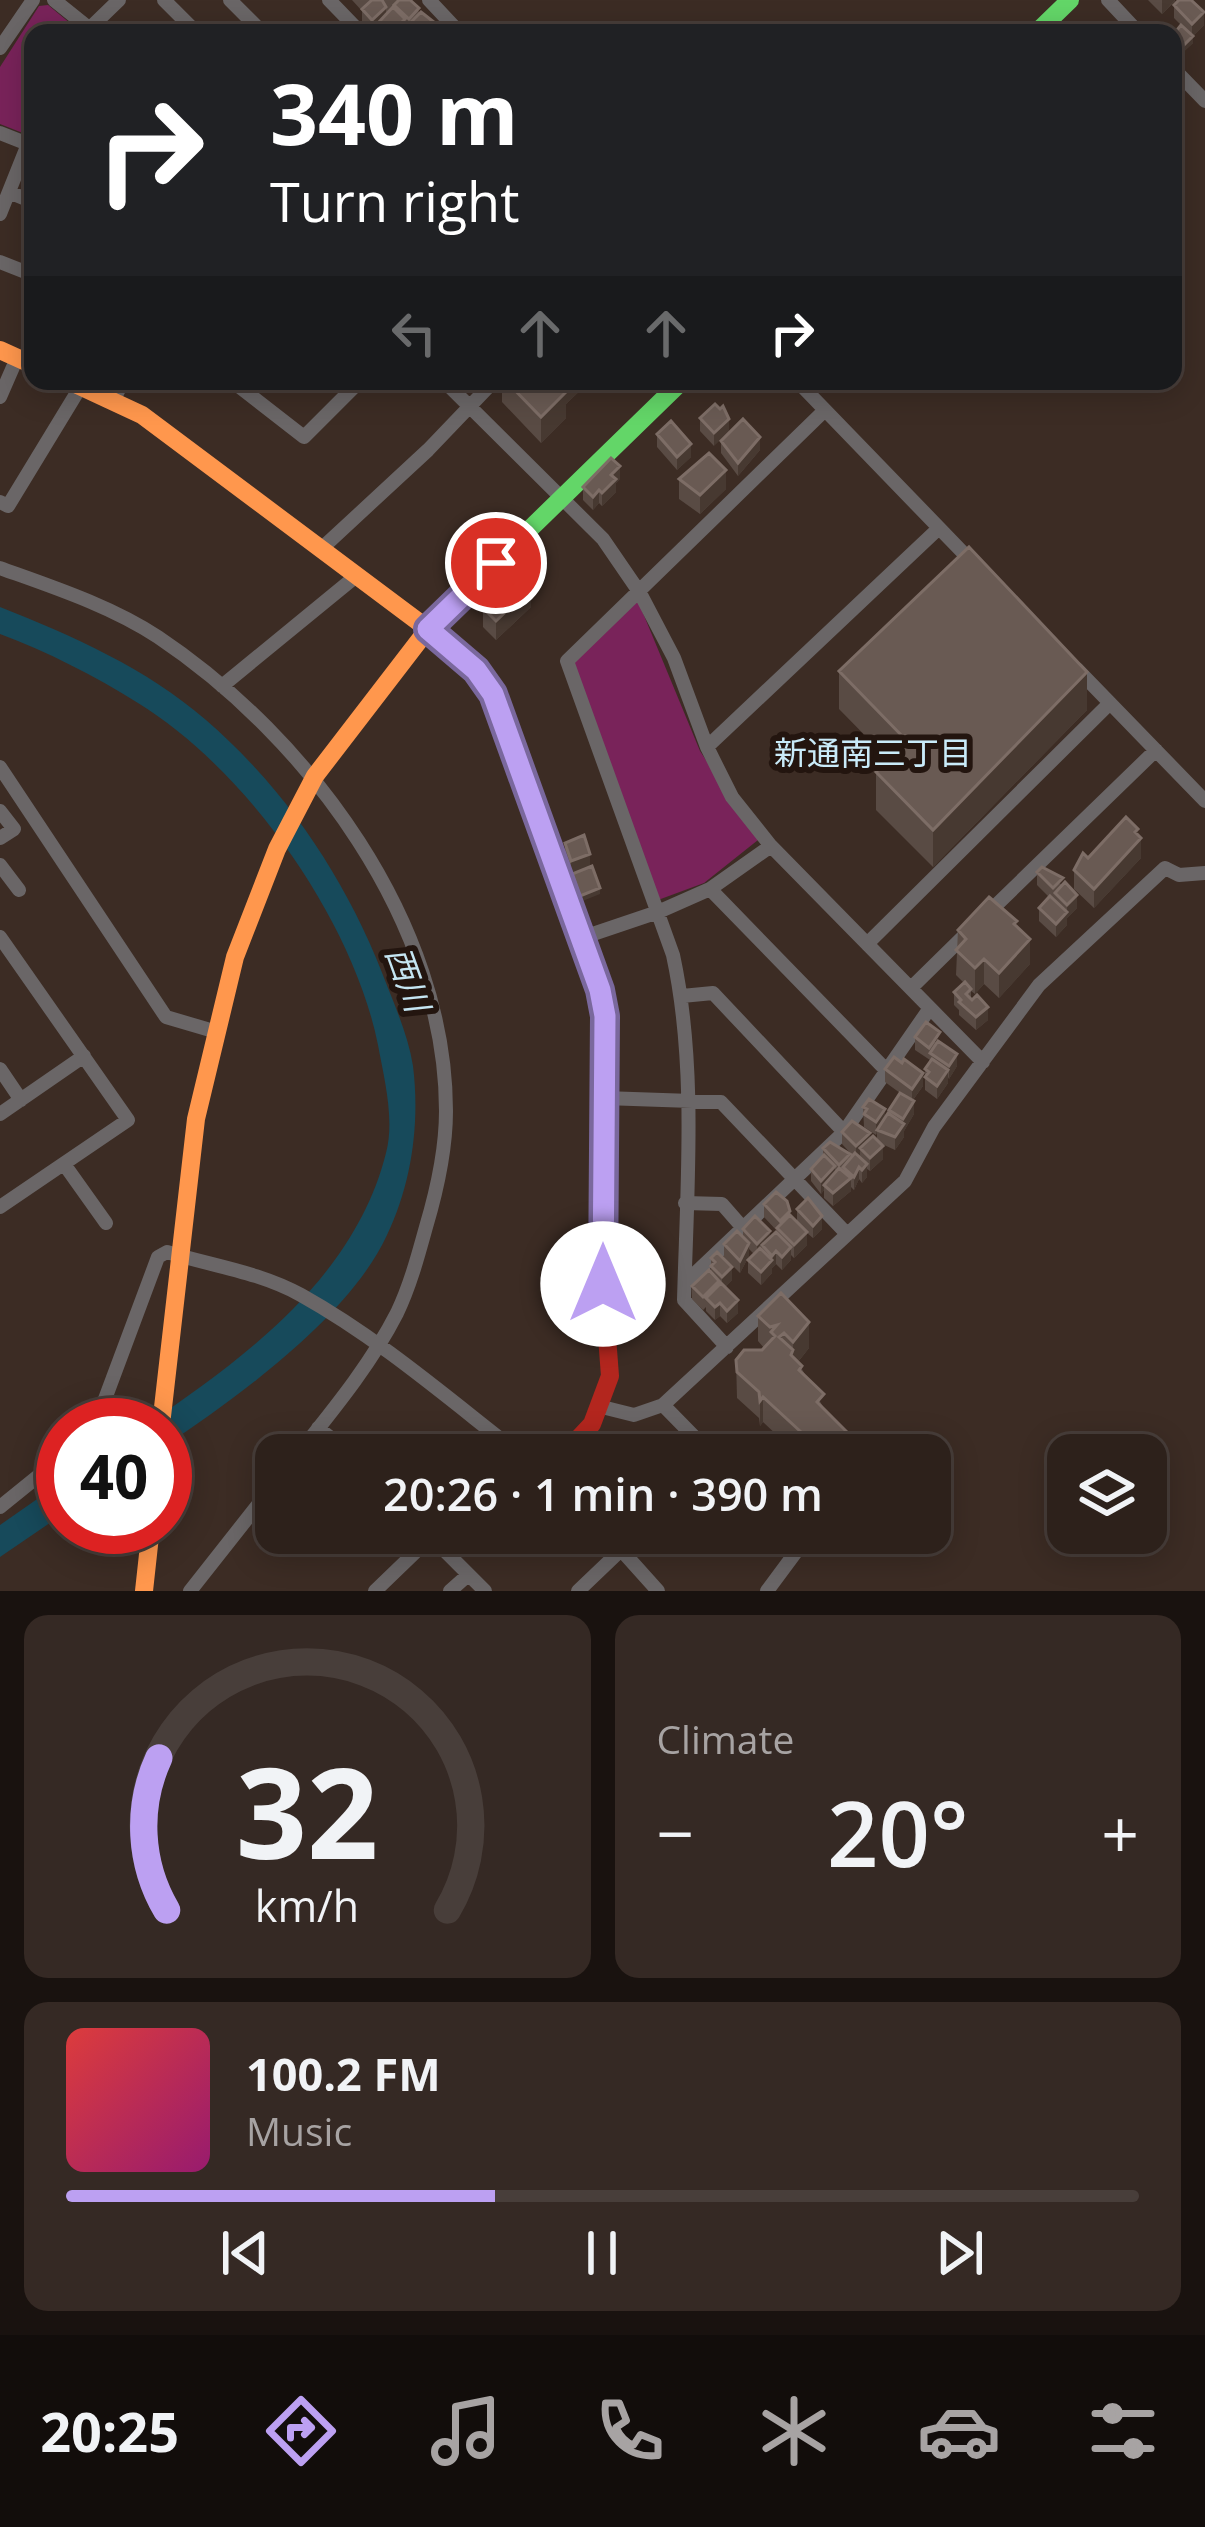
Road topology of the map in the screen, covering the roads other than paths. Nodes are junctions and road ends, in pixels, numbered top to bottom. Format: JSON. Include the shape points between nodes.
{"nodes":[{"id":1,"x":33,"y":0,"type":"edge"},
{"id":2,"x":54,"y":0,"type":"edge"},
{"id":3,"x":119,"y":0,"type":"edge"},
{"id":4,"x":164,"y":0,"type":"edge"},
{"id":5,"x":230,"y":0,"type":"edge"},
{"id":6,"x":329,"y":0,"type":"edge"},
{"id":7,"x":429,"y":0,"type":"edge"},
{"id":8,"x":1070,"y":0,"type":"edge"},
{"id":9,"x":1108,"y":0,"type":"edge"},
{"id":10,"x":83,"y":24,"type":"edge"},
{"id":11,"x":98,"y":24,"type":"edge"},
{"id":12,"x":187,"y":24,"type":"edge"},
{"id":13,"x":253,"y":24,"type":"edge"},
{"id":14,"x":352,"y":24,"type":"edge"},
{"id":15,"x":452,"y":24,"type":"edge"},
{"id":16,"x":1045,"y":24,"type":"edge"},
{"id":17,"x":1131,"y":24,"type":"edge"},
{"id":18,"x":0,"y":48,"type":"edge"},
{"id":19,"x":1182,"y":77,"type":"edge"},
{"id":20,"x":1205,"y":101,"type":"edge"},
{"id":21,"x":24,"y":158,"type":"edge"},
{"id":22,"x":9,"y":192,"type":"junction"},
{"id":23,"x":24,"y":198,"type":"edge"},
{"id":24,"x":0,"y":214,"type":"edge"},
{"id":25,"x":16,"y":358,"type":"edge"},
{"id":26,"x":72,"y":390,"type":"edge"},
{"id":27,"x":88,"y":390,"type":"edge"},
{"id":28,"x":118,"y":390,"type":"edge"},
{"id":29,"x":244,"y":390,"type":"edge"},
{"id":30,"x":351,"y":390,"type":"edge"},
{"id":31,"x":454,"y":390,"type":"edge"},
{"id":32,"x":486,"y":390,"type":"edge"},
{"id":33,"x":673,"y":390,"type":"edge"},
{"id":34,"x":806,"y":390,"type":"edge"},
{"id":35,"x":0,"y":397,"type":"edge"},
{"id":36,"x":112,"y":401,"type":"junction"},
{"id":37,"x":472,"y":405,"type":"junction"},
{"id":38,"x":825,"y":410,"type":"junction"},
{"id":39,"x":564,"y":496,"type":"junction"},
{"id":40,"x":0,"y":502,"type":"edge"},
{"id":41,"x":939,"y":528,"type":"junction"},
{"id":42,"x":320,"y":550,"type":"junction"},
{"id":43,"x":978,"y":567,"type":"edge"},
{"id":44,"x":0,"y":568,"type":"edge"},
{"id":45,"x":355,"y":577,"type":"junction"},
{"id":46,"x":640,"y":593,"type":"junction"},
{"id":47,"x":428,"y":629,"type":"junction"},
{"id":48,"x":1061,"y":652,"type":"edge"},
{"id":49,"x":222,"y":686,"type":"junction"},
{"id":50,"x":1110,"y":704,"type":"junction"},
{"id":51,"x":707,"y":747,"type":"junction"},
{"id":52,"x":1156,"y":750,"type":"junction"},
{"id":53,"x":0,"y":767,"type":"edge"},
{"id":54,"x":314,"y":776,"type":"junction"},
{"id":55,"x":1205,"y":801,"type":"edge"},
{"id":56,"x":0,"y":811,"type":"edge"},
{"id":57,"x":0,"y":838,"type":"edge"},
{"id":58,"x":771,"y":846,"type":"junction"},
{"id":59,"x":0,"y":865,"type":"edge"},
{"id":60,"x":1205,"y":872,"type":"edge"},
{"id":61,"x":710,"y":889,"type":"junction"},
{"id":62,"x":19,"y":890,"type":"dead end"},
{"id":63,"x":658,"y":912,"type":"junction"},
{"id":64,"x":0,"y":937,"type":"edge"},
{"id":65,"x":581,"y":938,"type":"junction"},
{"id":66,"x":867,"y":944,"type":"junction"},
{"id":67,"x":910,"y":988,"type":"junction"},
{"id":68,"x":682,"y":996,"type":"junction"},
{"id":69,"x":930,"y":1008,"type":"junction"},
{"id":70,"x":217,"y":1032,"type":"junction"},
{"id":71,"x":84,"y":1056,"type":"junction"},
{"id":72,"x":983,"y":1062,"type":"junction"},
{"id":73,"x":0,"y":1069,"type":"edge"},
{"id":74,"x":887,"y":1071,"type":"junction"},
{"id":75,"x":604,"y":1098,"type":"junction"},
{"id":76,"x":686,"y":1099,"type":"junction"},
{"id":77,"x":21,"y":1100,"type":"junction"},
{"id":78,"x":0,"y":1114,"type":"edge"},
{"id":79,"x":844,"y":1132,"type":"junction"},
{"id":80,"x":64,"y":1164,"type":"junction"},
{"id":81,"x":794,"y":1179,"type":"junction"},
{"id":82,"x":686,"y":1203,"type":"junction"},
{"id":83,"x":0,"y":1208,"type":"edge"},
{"id":84,"x":106,"y":1223,"type":"dead end"},
{"id":85,"x":743,"y":1228,"type":"junction"},
{"id":86,"x":847,"y":1234,"type":"junction"},
{"id":87,"x":183,"y":1257,"type":"junction"},
{"id":88,"x":685,"y":1283,"type":"junction"},
{"id":89,"x":378,"y":1345,"type":"junction"},
{"id":90,"x":727,"y":1347,"type":"junction"},
{"id":91,"x":105,"y":1398,"type":"edge"},
{"id":92,"x":164,"y":1398,"type":"edge"},
{"id":93,"x":602,"y":1407,"type":"junction"},
{"id":94,"x":667,"y":1409,"type":"junction"},
{"id":95,"x":319,"y":1428,"type":"junction"},
{"id":96,"x":314,"y":1434,"type":"edge"},
{"id":97,"x":327,"y":1434,"type":"edge"},
{"id":98,"x":494,"y":1434,"type":"edge"},
{"id":99,"x":582,"y":1434,"type":"edge"},
{"id":100,"x":691,"y":1434,"type":"edge"},
{"id":101,"x":36,"y":1478,"type":"edge"},
{"id":102,"x":0,"y":1508,"type":"edge"},
{"id":103,"x":255,"y":1509,"type":"edge"},
{"id":104,"x":148,"y":1554,"type":"edge"},
{"id":105,"x":413,"y":1554,"type":"edge"},
{"id":106,"x":450,"y":1554,"type":"edge"},
{"id":107,"x":617,"y":1554,"type":"edge"},
{"id":108,"x":626,"y":1554,"type":"edge"},
{"id":109,"x":794,"y":1554,"type":"edge"},
{"id":110,"x":468,"y":1575,"type":"junction"},
{"id":111,"x":144,"y":1591,"type":"edge"},
{"id":112,"x":190,"y":1591,"type":"edge"},
{"id":113,"x":375,"y":1591,"type":"edge"},
{"id":114,"x":450,"y":1591,"type":"edge"},
{"id":115,"x":485,"y":1591,"type":"edge"},
{"id":116,"x":578,"y":1591,"type":"edge"},
{"id":117,"x":658,"y":1591,"type":"edge"},
{"id":118,"x":767,"y":1591,"type":"edge"}],
"edges":[{"from":1,"to":18,"type":"street"},
{"from":2,"to":10,"type":"street"},
{"from":3,"to":11,"type":"street"},
{"from":4,"to":12,"type":"street"},
{"from":5,"to":13,"type":"street"},
{"from":6,"to":14,"type":"street"},
{"from":7,"to":15,"type":"street"},
{"from":8,"to":16,"type":"street"},
{"from":9,"to":17,"type":"street"},
{"from":19,"to":20,"type":"street"},
{"from":21,"to":22,"type":"street"},
{"from":22,"to":23,"type":"street"},
{"from":22,"to":24,"type":"street"},
{"from":25,"to":35,"type":"street"},
{"from":26,"to":40,"type":"street","via":[[8,506]]},
{"from":27,"to":36,"type":"street"},
{"from":28,"to":36,"type":"street"},
{"from":29,"to":30,"type":"street","via":[[304,437]]},
{"from":31,"to":37,"type":"street"},
{"from":32,"to":37,"type":"street"},
{"from":33,"to":39,"type":"street"},
{"from":34,"to":38,"type":"street"},
{"from":36,"to":42,"type":"street","via":[[181,443]]},
{"from":37,"to":39,"type":"street"},
{"from":37,"to":42,"type":"street"},
{"from":38,"to":41,"type":"street"},
{"from":38,"to":46,"type":"street"},
{"from":39,"to":46,"type":"street"},
{"from":39,"to":47,"type":"street"},
{"from":41,"to":43,"type":"street"},
{"from":41,"to":51,"type":"street"},
{"from":42,"to":45,"type":"street"},
{"from":44,"to":49,"type":"street","via":[[110,611]]},
{"from":45,"to":47,"type":"street"},
{"from":45,"to":49,"type":"street"},
{"from":46,"to":51,"type":"street"},
{"from":46,"to":63,"type":"street","via":[[567,661]]},
{"from":47,"to":54,"type":"street"},
{"from":47,"to":65,"type":"street","via":[[493,694]]},
{"from":48,"to":50,"type":"street"},
{"from":49,"to":54,"type":"street"},
{"from":50,"to":52,"type":"street"},
{"from":50,"to":66,"type":"street"},
{"from":51,"to":58,"type":"street","via":[[732,797]]},
{"from":52,"to":55,"type":"street"},
{"from":52,"to":67,"type":"street"},
{"from":53,"to":70,"type":"street","via":[[166,1017]]},
{"from":54,"to":70,"type":"street","via":[[235,957]]},
{"from":54,"to":89,"type":"street","via":[[393,903],[442,1053],[442,1160],[398,1310]]},
{"from":56,"to":57,"type":"street","via":[[14,829]]},
{"from":58,"to":61,"type":"street"},
{"from":58,"to":66,"type":"street"},
{"from":59,"to":62,"type":"street"},
{"from":60,"to":72,"type":"street","via":[[1165,868],[1039,985]]},
{"from":61,"to":63,"type":"street"},
{"from":61,"to":74,"type":"street"},
{"from":63,"to":65,"type":"street"},
{"from":63,"to":68,"type":"street"},
{"from":64,"to":71,"type":"street"},
{"from":65,"to":75,"type":"street","via":[[605,1016]]},
{"from":66,"to":67,"type":"street"},
{"from":67,"to":69,"type":"street"},
{"from":68,"to":76,"type":"street"},
{"from":68,"to":79,"type":"street","via":[[713,993]]},
{"from":69,"to":72,"type":"street"},
{"from":69,"to":74,"type":"street"},
{"from":70,"to":87,"type":"street","via":[[196,1119]]},
{"from":71,"to":77,"type":"street"},
{"from":71,"to":80,"type":"street","via":[[128,1120]]},
{"from":72,"to":86,"type":"street","via":[[905,1181]]},
{"from":73,"to":77,"type":"street"},
{"from":74,"to":79,"type":"street"},
{"from":75,"to":76,"type":"street"},
{"from":75,"to":93,"type":"street","via":[[603,1284],[611,1354]]},
{"from":76,"to":81,"type":"street","via":[[721,1102]]},
{"from":76,"to":82,"type":"street"},
{"from":77,"to":78,"type":"street"},
{"from":79,"to":81,"type":"street"},
{"from":80,"to":83,"type":"street"},
{"from":80,"to":84,"type":"street"},
{"from":81,"to":85,"type":"street"},
{"from":81,"to":86,"type":"street"},
{"from":82,"to":85,"type":"street","via":[[722,1204]]},
{"from":82,"to":88,"type":"street"},
{"from":85,"to":88,"type":"street"},
{"from":86,"to":90,"type":"street"},
{"from":87,"to":89,"type":"street","via":[[299,1294]]},
{"from":87,"to":91,"type":"street","via":[[158,1257]]},
{"from":87,"to":92,"type":"street"},
{"from":88,"to":90,"type":"street","via":[[684,1300]]},
{"from":89,"to":95,"type":"street"},
{"from":89,"to":98,"type":"street"},
{"from":90,"to":94,"type":"street"},
{"from":93,"to":94,"type":"street","via":[[634,1415]]},
{"from":93,"to":99,"type":"street"},
{"from":94,"to":100,"type":"street"},
{"from":95,"to":96,"type":"street"},
{"from":95,"to":97,"type":"street"},
{"from":101,"to":102,"type":"street"},
{"from":103,"to":112,"type":"street"},
{"from":104,"to":111,"type":"street"},
{"from":105,"to":113,"type":"street"},
{"from":106,"to":110,"type":"street"},
{"from":107,"to":116,"type":"street"},
{"from":108,"to":117,"type":"street"},
{"from":109,"to":118,"type":"street"},
{"from":110,"to":114,"type":"street"},
{"from":110,"to":115,"type":"street"}]}
